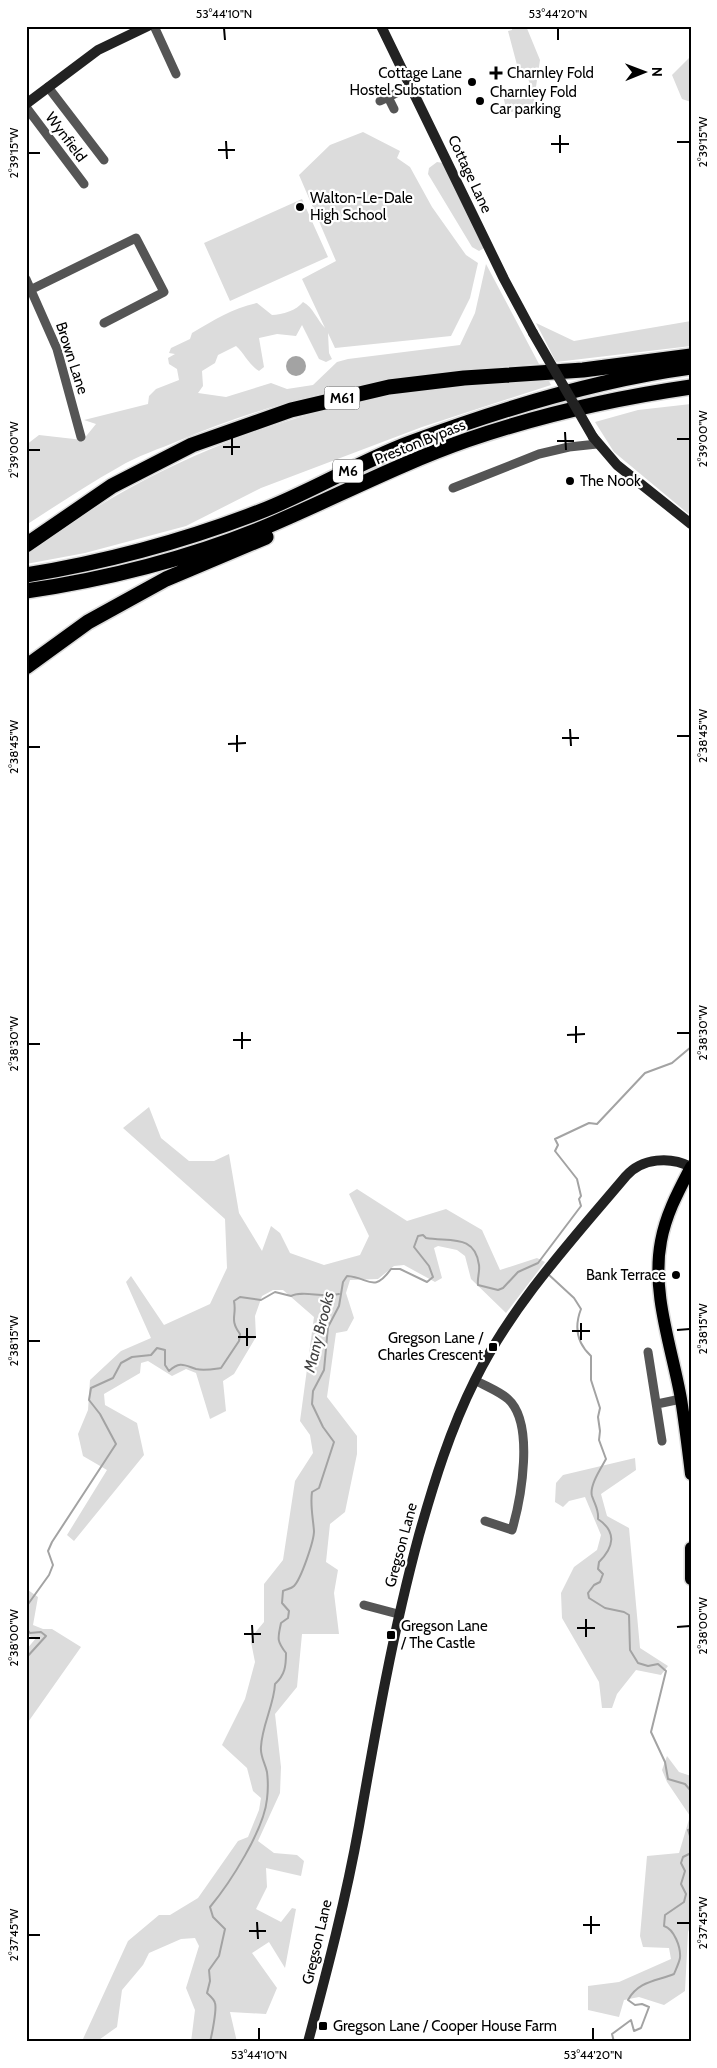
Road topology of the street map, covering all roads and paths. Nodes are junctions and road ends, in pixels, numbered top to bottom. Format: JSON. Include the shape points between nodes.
{"nodes":[{"id":1,"x":148,"y":26,"type":"edge"},
{"id":2,"x":154,"y":26,"type":"edge"},
{"id":3,"x":382,"y":26,"type":"edge"},
{"id":4,"x":176,"y":74,"type":"dead end"},
{"id":5,"x":411,"y":86,"type":"junction"},
{"id":6,"x":48,"y":87,"type":"junction"},
{"id":7,"x":26,"y":105,"type":"edge"},
{"id":8,"x":394,"y":109,"type":"dead end"},
{"id":9,"x":104,"y":160,"type":"dead end"},
{"id":10,"x":84,"y":184,"type":"dead end"},
{"id":11,"x":26,"y":279,"type":"edge"},
{"id":12,"x":29,"y":291,"type":"edge"},
{"id":13,"x":104,"y":323,"type":"dead end"},
{"id":14,"x":691,"y":356,"type":"edge"},
{"id":15,"x":691,"y":367,"type":"edge"},
{"id":16,"x":691,"y":387,"type":"edge"},
{"id":17,"x":81,"y":436,"type":"dead end"},
{"id":18,"x":595,"y":441,"type":"junction"},
{"id":19,"x":439,"y":451,"type":"junction"},
{"id":20,"x":453,"y":488,"type":"dead end"},
{"id":21,"x":691,"y":524,"type":"edge"},
{"id":22,"x":26,"y":545,"type":"edge"},
{"id":23,"x":26,"y":575,"type":"edge"},
{"id":24,"x":26,"y":591,"type":"edge"},
{"id":25,"x":26,"y":667,"type":"edge"},
{"id":26,"x":691,"y":1167,"type":"edge"},
{"id":27,"x":648,"y":1352,"type":"dead end"},
{"id":28,"x":475,"y":1380,"type":"junction"},
{"id":29,"x":681,"y":1400,"type":"junction"},
{"id":30,"x":656,"y":1404,"type":"junction"},
{"id":31,"x":662,"y":1441,"type":"dead end"},
{"id":32,"x":691,"y":1474,"type":"edge"},
{"id":33,"x":485,"y":1521,"type":"dead end"},
{"id":34,"x":691,"y":1548,"type":"edge"},
{"id":35,"x":691,"y":1578,"type":"edge"},
{"id":36,"x":364,"y":1605,"type":"dead end"},
{"id":37,"x":398,"y":1614,"type":"junction"},
{"id":38,"x":308,"y":2042,"type":"edge"}],
"edges":[{"from":1,"to":6,"type":"street","via":[[98,50]]},
{"from":2,"to":4,"type":"street"},
{"from":3,"to":5,"type":"street","name":"Cottage Lane"},
{"from":5,"to":8,"type":"street","via":[[384,99]]},
{"from":5,"to":18,"type":"street","name":"Cottage Lane","bridge":true,"via":[[504,279]]},
{"from":6,"to":7,"type":"street"},
{"from":6,"to":9,"type":"street"},
{"from":7,"to":10,"type":"street","name":"Wynfield"},
{"from":11,"to":12,"type":"street","name":"Brown Lane"},
{"from":12,"to":13,"type":"street","via":[[136,238],[164,292]]},
{"from":12,"to":17,"type":"street","name":"Brown Lane","via":[[57,349]]},
{"from":14,"to":22,"type":"highway","number":"M61","via":[[583,370],[389,387],[291,410],[184,449],[112,486]]},
{"from":15,"to":23,"type":"highway","name":"Preston Bypass","number":"M6","via":[[596,385],[516,406],[408,444],[260,512],[94,563]]},
{"from":16,"to":19,"type":"highway","name":"Preston Bypass","number":"M6","via":[[628,396],[553,414]]},
{"from":18,"to":20,"type":"street","via":[[539,454]]},
{"from":18,"to":21,"type":"street","name":"Cottage Lane","via":[[617,465]]},
{"from":19,"to":24,"type":"highway","name":"Preston Bypass","number":"M6","via":[[311,508],[202,551],[121,573]]},
{"from":19,"to":25,"type":"highway","via":[[341,504],[166,579],[88,622]]},
{"from":26,"to":28,"type":"street","name":"Gregson Lane","via":[[665,1161],[645,1162],[633,1168],[534,1288]]},
{"from":26,"to":29,"type":"main road","via":[[668,1209],[660,1242],[661,1304]]},
{"from":27,"to":30,"type":"street"},
{"from":28,"to":33,"type":"street","via":[[509,1399],[517,1411],[524,1464],[521,1500],[512,1530]]},
{"from":28,"to":37,"type":"street","name":"Gregson Lane","via":[[446,1446]]},
{"from":29,"to":30,"type":"street"},
{"from":29,"to":32,"type":"main road"},
{"from":30,"to":31,"type":"street"},
{"from":34,"to":35,"type":"main road"},
{"from":36,"to":37,"type":"street"},
{"from":37,"to":38,"type":"street","name":"Gregson Lane","via":[[358,1829]]}]}
